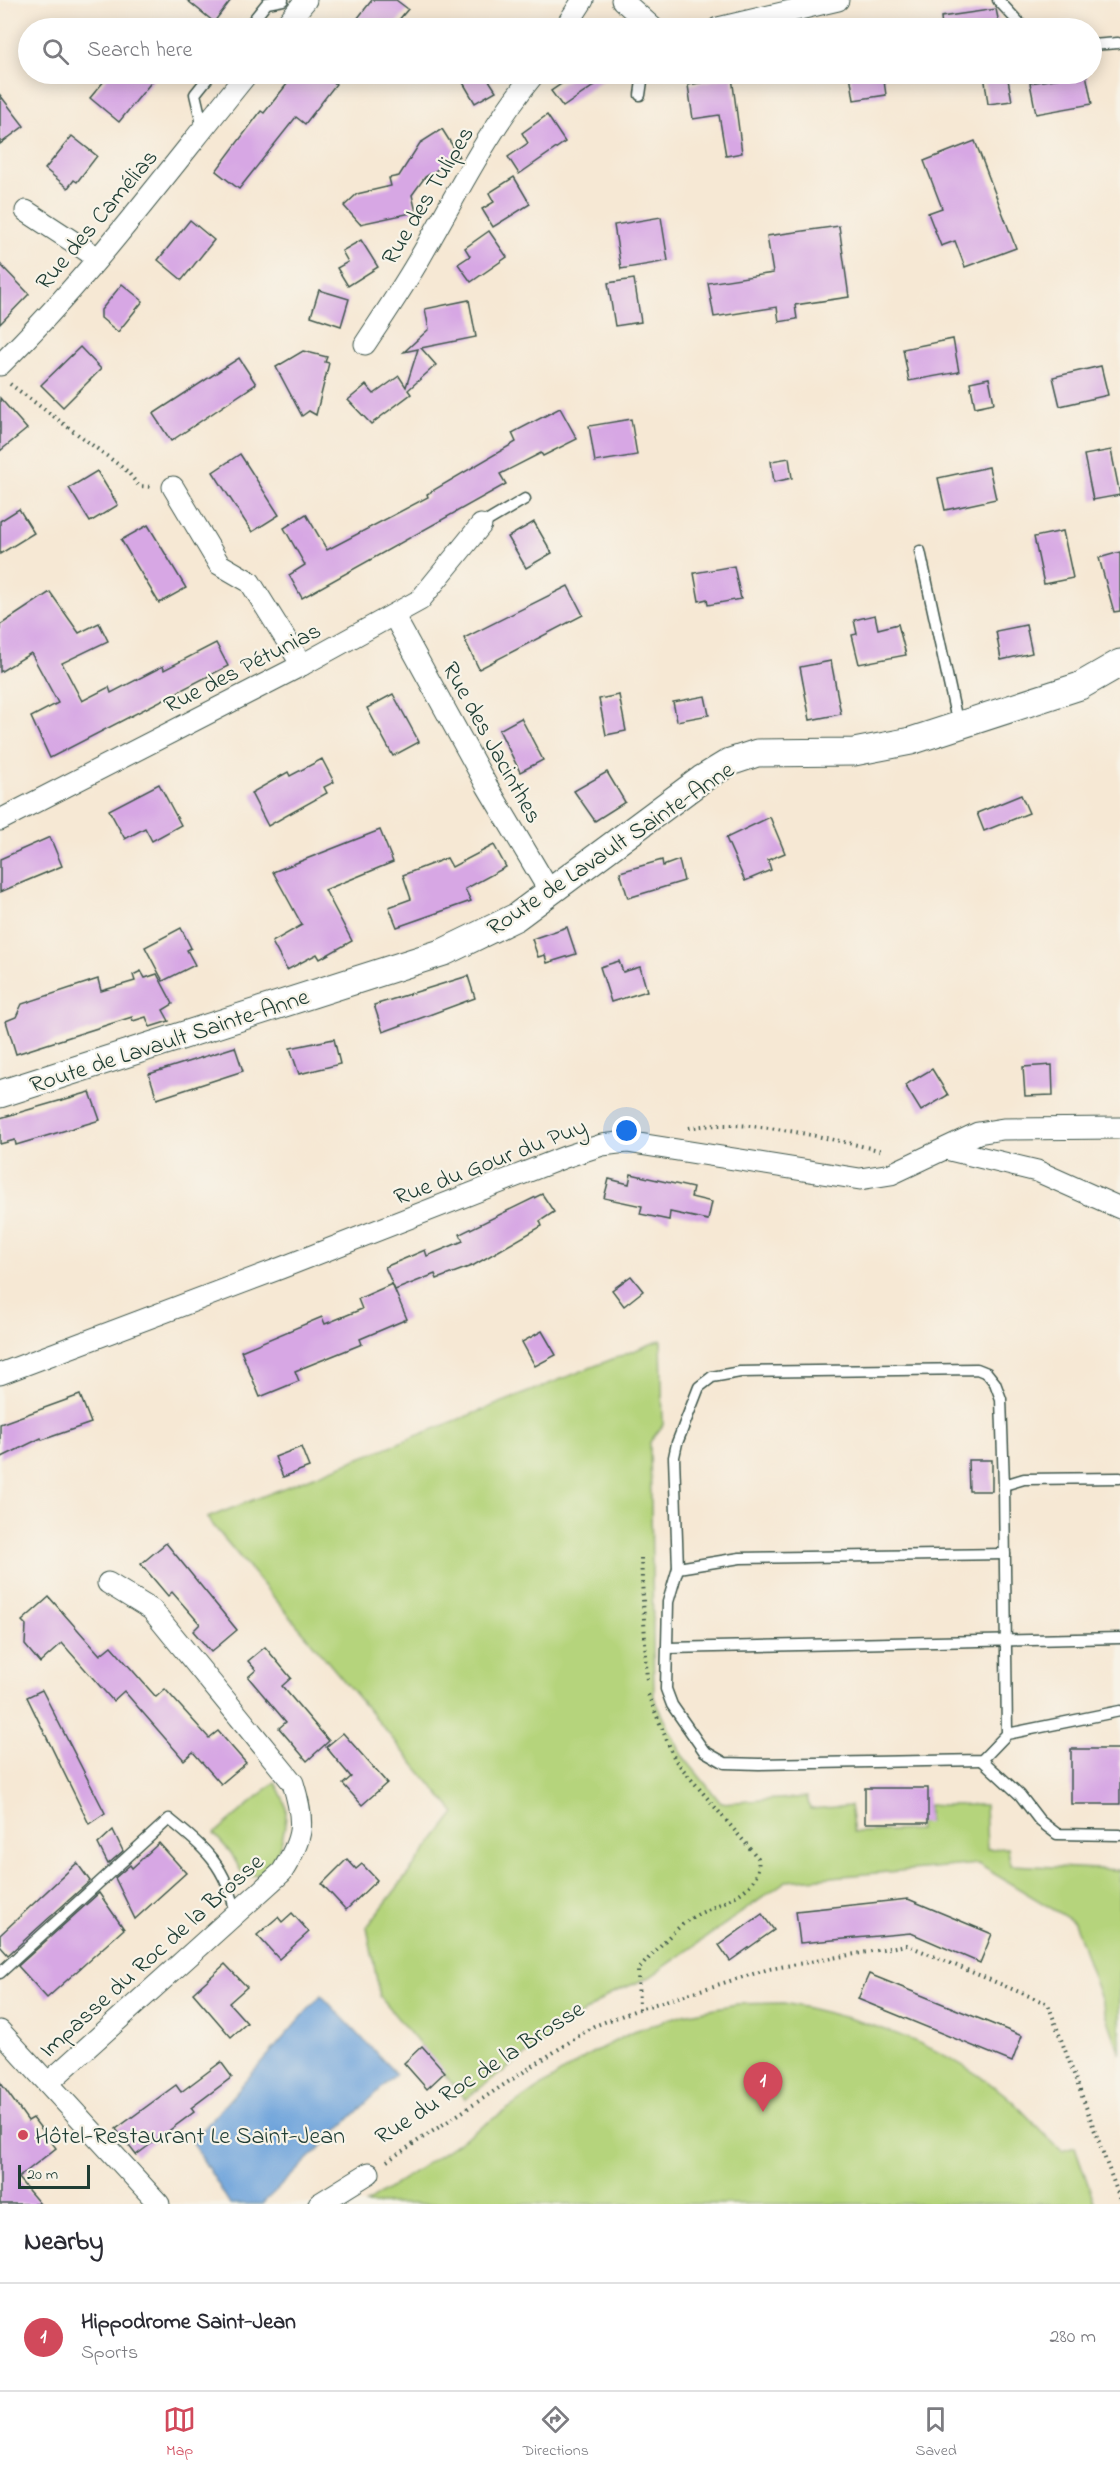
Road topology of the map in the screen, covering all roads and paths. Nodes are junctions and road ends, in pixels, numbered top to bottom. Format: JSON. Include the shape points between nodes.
{"nodes":[{"id":1,"x":283,"y":0,"type":"edge"},
{"id":2,"x":306,"y":0,"type":"edge"},
{"id":3,"x":583,"y":0,"type":"edge"},
{"id":4,"x":622,"y":0,"type":"edge"},
{"id":5,"x":837,"y":0,"type":"edge"},
{"id":6,"x":998,"y":0,"type":"edge"},
{"id":7,"x":255,"y":18,"type":"edge"},
{"id":8,"x":291,"y":18,"type":"edge"},
{"id":9,"x":571,"y":18,"type":"edge"},
{"id":10,"x":641,"y":18,"type":"edge"},
{"id":11,"x":760,"y":18,"type":"edge"},
{"id":12,"x":1015,"y":18,"type":"edge"},
{"id":13,"x":1118,"y":43,"type":"dead end"},
{"id":14,"x":1102,"y":44,"type":"edge"},
{"id":15,"x":203,"y":84,"type":"edge"},
{"id":16,"x":239,"y":84,"type":"edge"},
{"id":17,"x":526,"y":84,"type":"edge"},
{"id":18,"x":642,"y":84,"type":"edge"},
{"id":19,"x":640,"y":95,"type":"dead end"},
{"id":20,"x":203,"y":128,"type":"junction"},
{"id":21,"x":26,"y":211,"type":"dead end"},
{"id":22,"x":98,"y":258,"type":"junction"},
{"id":23,"x":365,"y":344,"type":"dead end"},
{"id":24,"x":4,"y":374,"type":"edge"},
{"id":25,"x":173,"y":487,"type":"joint"},
{"id":26,"x":525,"y":499,"type":"dead end"},
{"id":27,"x":481,"y":525,"type":"joint"},
{"id":28,"x":920,"y":551,"type":"dead end"},
{"id":29,"x":394,"y":616,"type":"junction"},
{"id":30,"x":1120,"y":663,"type":"edge"},
{"id":31,"x":302,"y":665,"type":"junction"},
{"id":32,"x":958,"y":725,"type":"junction"},
{"id":33,"x":0,"y":820,"type":"edge"},
{"id":34,"x":550,"y":892,"type":"junction"},
{"id":35,"x":0,"y":1094,"type":"edge"},
{"id":36,"x":1120,"y":1128,"type":"edge"},
{"id":37,"x":660,"y":1147,"type":"junction"},
{"id":38,"x":946,"y":1149,"type":"junction"},
{"id":39,"x":922,"y":1160,"type":"junction"},
{"id":40,"x":1120,"y":1208,"type":"edge"},
{"id":41,"x":0,"y":1374,"type":"edge"},
{"id":42,"x":1120,"y":1478,"type":"edge"},
{"id":43,"x":1004,"y":1485,"type":"junction"},
{"id":44,"x":1005,"y":1554,"type":"junction"},
{"id":45,"x":641,"y":1558,"type":"dead end"},
{"id":46,"x":678,"y":1568,"type":"junction"},
{"id":47,"x":108,"y":1583,"type":"dead end"},
{"id":48,"x":1120,"y":1638,"type":"edge"},
{"id":49,"x":1006,"y":1639,"type":"junction"},
{"id":50,"x":668,"y":1648,"type":"junction"},
{"id":51,"x":1120,"y":1711,"type":"edge"},
{"id":52,"x":1007,"y":1734,"type":"junction"},
{"id":53,"x":982,"y":1760,"type":"junction"},
{"id":54,"x":1120,"y":1835,"type":"edge"},
{"id":55,"x":236,"y":1914,"type":"junction"},
{"id":56,"x":0,"y":1973,"type":"edge"},
{"id":57,"x":639,"y":2009,"type":"junction"},
{"id":58,"x":0,"y":2031,"type":"edge"},
{"id":59,"x":48,"y":2083,"type":"junction"},
{"id":60,"x":369,"y":2173,"type":"joint"},
{"id":61,"x":1119,"y":2192,"type":"edge"},
{"id":62,"x":1120,"y":2199,"type":"edge"},
{"id":63,"x":159,"y":2204,"type":"edge"},
{"id":64,"x":319,"y":2204,"type":"edge"}],
"edges":[{"from":1,"to":7,"type":"lane","via":[[267,3]]},
{"from":2,"to":8,"type":"street"},
{"from":3,"to":9,"type":"street"},
{"from":4,"to":10,"type":"street"},
{"from":5,"to":11,"type":"street"},
{"from":6,"to":12,"type":"lane"},
{"from":13,"to":14,"type":"lane"},
{"from":15,"to":20,"type":"lane","via":[[195,94]]},
{"from":16,"to":20,"type":"street","name":"Rue des Camélias"},
{"from":17,"to":23,"type":"street","name":"Rue des Tulipes"},
{"from":18,"to":19,"type":"lane"},
{"from":20,"to":22,"type":"street","name":"Rue des Camélias"},
{"from":21,"to":22,"type":"street"},
{"from":22,"to":24,"type":"street","name":"Rue des Camélias","via":[[38,327]]},
{"from":24,"to":25,"type":"path","via":[[127,471],[139,486]]},
{"from":25,"to":31,"type":"street","via":[[219,564],[250,582]]},
{"from":26,"to":27,"type":"lane"},
{"from":27,"to":29,"type":"street","name":"Rue des Pétunias","via":[[420,600]]},
{"from":28,"to":32,"type":"lane"},
{"from":29,"to":31,"type":"street","name":"Rue des Pétunias"},
{"from":29,"to":34,"type":"street","name":"Rue des Jacinthes"},
{"from":30,"to":32,"type":"street","name":"Route de Lavault Sainte-Anne","via":[[1080,686]]},
{"from":31,"to":33,"type":"street","name":"Rue des Pétunias"},
{"from":32,"to":34,"type":"street","name":"Route de Lavault Sainte-Anne","via":[[879,748],[757,753],[730,762]]},
{"from":34,"to":35,"type":"street","name":"Route de Lavault Sainte-Anne","via":[[516,917],[444,952]]},
{"from":36,"to":38,"type":"street","name":"Rue du Gour du Puy","via":[[1003,1129],[978,1133]]},
{"from":37,"to":39,"type":"street","name":"Rue du Gour du Puy","via":[[860,1179],[891,1174]]},
{"from":37,"to":39,"type":"path","via":[[687,1128],[711,1124],[805,1134]]},
{"from":37,"to":41,"type":"street","name":"Rue du Gour du Puy","via":[[627,1142],[565,1157]]},
{"from":38,"to":39,"type":"street","name":"Rue du Gour du Puy"},
{"from":38,"to":40,"type":"street","via":[[1037,1171]]},
{"from":42,"to":43,"type":"lane","via":[[1024,1479]]},
{"from":43,"to":44,"type":"lane"},
{"from":43,"to":46,"type":"lane","via":[[1000,1399],[996,1383],[977,1369],[740,1372],[712,1377],[699,1387],[674,1457]]},
{"from":44,"to":46,"type":"lane","via":[[740,1558]]},
{"from":44,"to":49,"type":"lane"},
{"from":45,"to":57,"type":"path","via":[[648,1698],[675,1760],[758,1858],[759,1868],[748,1886],[688,1920],[638,1970]]},
{"from":46,"to":50,"type":"lane","via":[[668,1602]]},
{"from":47,"to":55,"type":"street","name":"Impasse du Roc de la Brosse","via":[[152,1610],[293,1783],[302,1812],[298,1846],[282,1872]]},
{"from":48,"to":49,"type":"lane"},
{"from":49,"to":50,"type":"lane"},
{"from":49,"to":52,"type":"lane"},
{"from":50,"to":53,"type":"lane","via":[[666,1689],[672,1705],[704,1751],[725,1763]]},
{"from":51,"to":52,"type":"lane"},
{"from":52,"to":53,"type":"lane"},
{"from":53,"to":54,"type":"lane","via":[[1057,1834]]},
{"from":55,"to":56,"type":"lane","via":[[218,1863],[169,1819]]},
{"from":55,"to":59,"type":"street","name":"Impasse du Roc de la Brosse"},
{"from":57,"to":60,"type":"path","name":"Rue du Roc de la Brosse","via":[[594,2026]]},
{"from":57,"to":61,"type":"path","name":"Rue du Roc de la Brosse","via":[[769,1969],[907,1945],[1048,2004]]},
{"from":58,"to":59,"type":"street"},
{"from":59,"to":63,"type":"street"},
{"from":60,"to":64,"type":"street","name":"Rue du Roc de la Brosse"},
{"from":61,"to":62,"type":"path","name":"Rue du Roc de la Brosse"}]}
